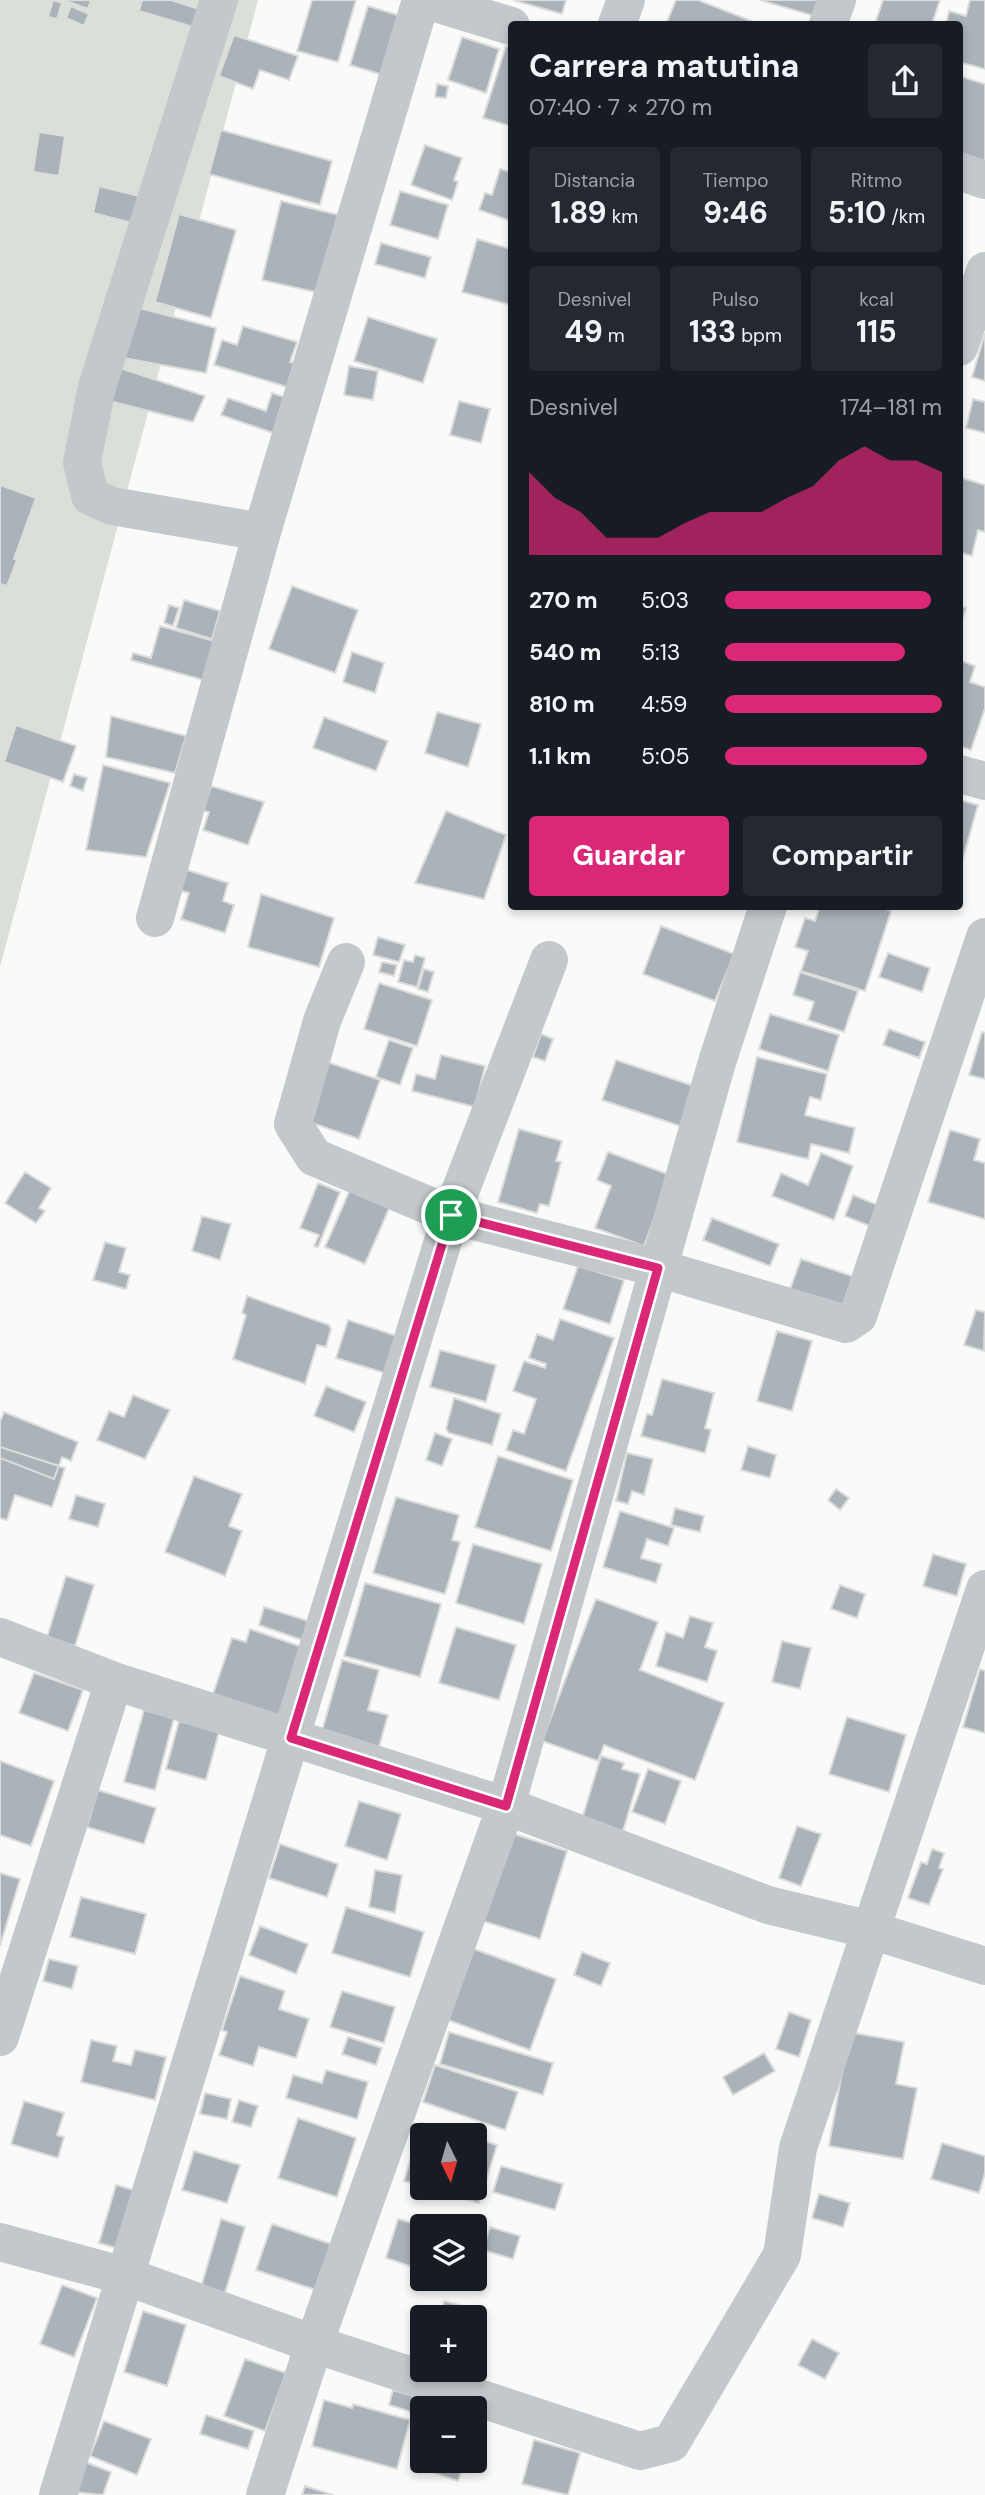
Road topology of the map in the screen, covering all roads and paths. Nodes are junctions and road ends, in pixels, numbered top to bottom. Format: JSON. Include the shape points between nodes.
{"nodes":[{"id":1,"x":219,"y":0,"type":"edge"},
{"id":2,"x":423,"y":0,"type":"edge"},
{"id":3,"x":626,"y":0,"type":"edge"},
{"id":4,"x":837,"y":0,"type":"edge"},
{"id":5,"x":618,"y":21,"type":"edge"},
{"id":6,"x":829,"y":21,"type":"edge"},
{"id":7,"x":508,"y":25,"type":"edge"},
{"id":8,"x":963,"y":172,"type":"edge"},
{"id":9,"x":985,"y":180,"type":"edge"},
{"id":10,"x":985,"y":271,"type":"edge"},
{"id":11,"x":963,"y":335,"type":"edge"},
{"id":12,"x":262,"y":533,"type":"junction"},
{"id":13,"x":963,"y":775,"type":"edge"},
{"id":14,"x":985,"y":781,"type":"edge"},
{"id":15,"x":767,"y":910,"type":"edge"},
{"id":16,"x":155,"y":918,"type":"dead end"},
{"id":17,"x":985,"y":937,"type":"edge"},
{"id":18,"x":549,"y":960,"type":"dead end"},
{"id":19,"x":346,"y":962,"type":"dead end"},
{"id":20,"x":451,"y":1215,"type":"junction"},
{"id":21,"x":658,"y":1268,"type":"junction"},
{"id":22,"x":985,"y":1588,"type":"edge"},
{"id":23,"x":0,"y":1637,"type":"edge"},
{"id":24,"x":114,"y":1681,"type":"junction"},
{"id":25,"x":291,"y":1738,"type":"junction"},
{"id":26,"x":506,"y":1806,"type":"junction"},
{"id":27,"x":872,"y":1930,"type":"junction"},
{"id":28,"x":985,"y":1966,"type":"edge"},
{"id":29,"x":0,"y":2037,"type":"edge"},
{"id":30,"x":0,"y":2242,"type":"edge"},
{"id":31,"x":125,"y":2276,"type":"junction"},
{"id":32,"x":314,"y":2344,"type":"junction"},
{"id":33,"x":58,"y":2495,"type":"edge"},
{"id":34,"x":265,"y":2495,"type":"edge"}],
"edges":[{"from":1,"to":12,"type":"street","via":[[97,387],[82,462],[90,496],[112,506]]},
{"from":2,"to":7,"type":"street"},
{"from":2,"to":12,"type":"street"},
{"from":3,"to":5,"type":"street"},
{"from":4,"to":6,"type":"street"},
{"from":8,"to":9,"type":"street"},
{"from":10,"to":11,"type":"street"},
{"from":12,"to":16,"type":"street"},
{"from":13,"to":14,"type":"street"},
{"from":15,"to":21,"type":"street"},
{"from":17,"to":21,"type":"street","via":[[858,1316],[846,1324],[838,1323]]},
{"from":18,"to":20,"type":"street"},
{"from":19,"to":20,"type":"street","via":[[322,1021],[293,1124],[314,1157]]},
{"from":20,"to":21,"type":"street"},
{"from":20,"to":25,"type":"street"},
{"from":21,"to":26,"type":"street"},
{"from":22,"to":27,"type":"street"},
{"from":23,"to":24,"type":"street"},
{"from":24,"to":25,"type":"street"},
{"from":24,"to":29,"type":"street"},
{"from":25,"to":26,"type":"street"},
{"from":25,"to":31,"type":"street"},
{"from":26,"to":27,"type":"street","via":[[768,1905]]},
{"from":26,"to":32,"type":"street"},
{"from":27,"to":28,"type":"street"},
{"from":27,"to":32,"type":"street","via":[[798,2148],[782,2255],[671,2443],[640,2451]]},
{"from":30,"to":31,"type":"street"},
{"from":31,"to":32,"type":"street"},
{"from":31,"to":33,"type":"street"},
{"from":32,"to":34,"type":"street"}]}
